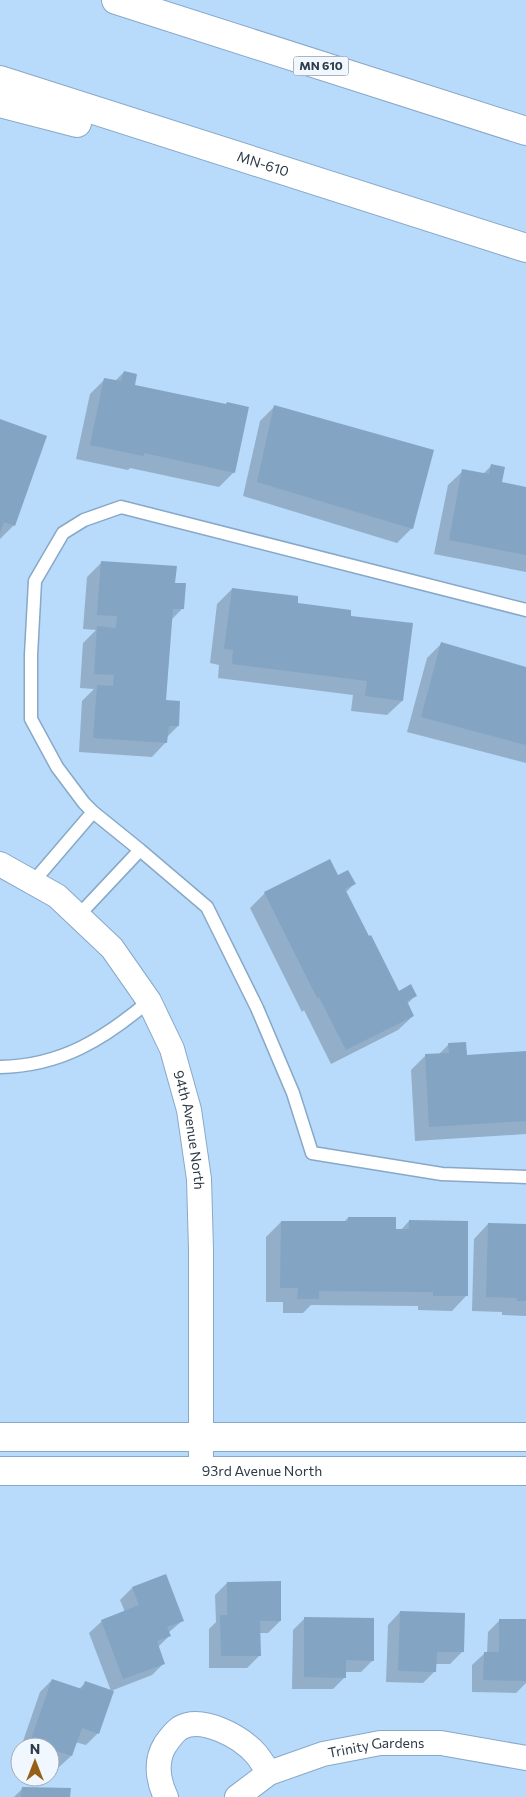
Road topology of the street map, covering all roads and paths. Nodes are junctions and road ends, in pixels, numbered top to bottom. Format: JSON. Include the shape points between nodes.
{"nodes":[{"id":1,"x":116,"y":0,"type":"edge"},
{"id":2,"x":0,"y":80,"type":"edge"},
{"id":3,"x":0,"y":103,"type":"edge"},
{"id":4,"x":526,"y":131,"type":"edge"},
{"id":5,"x":345,"y":190,"type":"junction"},
{"id":6,"x":526,"y":248,"type":"edge"},
{"id":7,"x":526,"y":610,"type":"edge"},
{"id":8,"x":93,"y":812,"type":"junction"},
{"id":9,"x":140,"y":850,"type":"junction"},
{"id":10,"x":0,"y":864,"type":"edge"},
{"id":11,"x":33,"y":882,"type":"junction"},
{"id":12,"x":78,"y":916,"type":"junction"},
{"id":13,"x":149,"y":1002,"type":"junction"},
{"id":14,"x":0,"y":1067,"type":"edge"},
{"id":15,"x":526,"y":1178,"type":"edge"},
{"id":16,"x":0,"y":1437,"type":"edge"},
{"id":17,"x":201,"y":1437,"type":"junction"},
{"id":18,"x":526,"y":1437,"type":"edge"},
{"id":19,"x":0,"y":1471,"type":"edge"},
{"id":20,"x":201,"y":1471,"type":"junction"},
{"id":21,"x":526,"y":1471,"type":"edge"},
{"id":22,"x":526,"y":1758,"type":"edge"},
{"id":23,"x":269,"y":1773,"type":"junction"},
{"id":24,"x":166,"y":1797,"type":"edge"},
{"id":25,"x":237,"y":1797,"type":"edge"}],
"edges":[{"from":1,"to":4,"type":"main road","number":"MN 610"},
{"from":2,"to":5,"type":"main road","name":"MN-610"},
{"from":3,"to":5,"type":"main road"},
{"from":5,"to":6,"type":"main road","name":"MN-610"},
{"from":7,"to":8,"type":"lane","via":[[121,507],[84,520],[64,533],[35,581],[31,719],[57,767]]},
{"from":8,"to":9,"type":"lane"},
{"from":8,"to":11,"type":"lane"},
{"from":9,"to":12,"type":"lane"},
{"from":9,"to":15,"type":"lane","via":[[207,907],[257,1008],[293,1093],[312,1153],[442,1174]]},
{"from":10,"to":11,"type":"street","name":"94th Avenue North"},
{"from":11,"to":12,"type":"street","name":"94th Avenue North","via":[[57,896]]},
{"from":12,"to":13,"type":"street","name":"94th Avenue North","via":[[112,948]]},
{"from":13,"to":14,"type":"lane","via":[[120,1026],[84,1048],[50,1061]]},
{"from":13,"to":17,"type":"street","name":"94th Avenue North","via":[[175,1057],[189,1110],[199,1179]]},
{"from":16,"to":17,"type":"main road"},
{"from":17,"to":18,"type":"main road"},
{"from":17,"to":20,"type":"street","name":"94th Avenue North"},
{"from":19,"to":20,"type":"main road","name":"93rd Avenue North"},
{"from":20,"to":21,"type":"main road","name":"93rd Avenue North"},
{"from":22,"to":23,"type":"street","name":"Trinity Gardens","via":[[441,1743],[380,1742],[323,1754]]},
{"from":23,"to":24,"type":"street","via":[[257,1755],[228,1733],[211,1726],[182,1727],[172,1734],[162,1750],[158,1766]]},
{"from":23,"to":25,"type":"street","name":"Trinity Gardens"}]}
